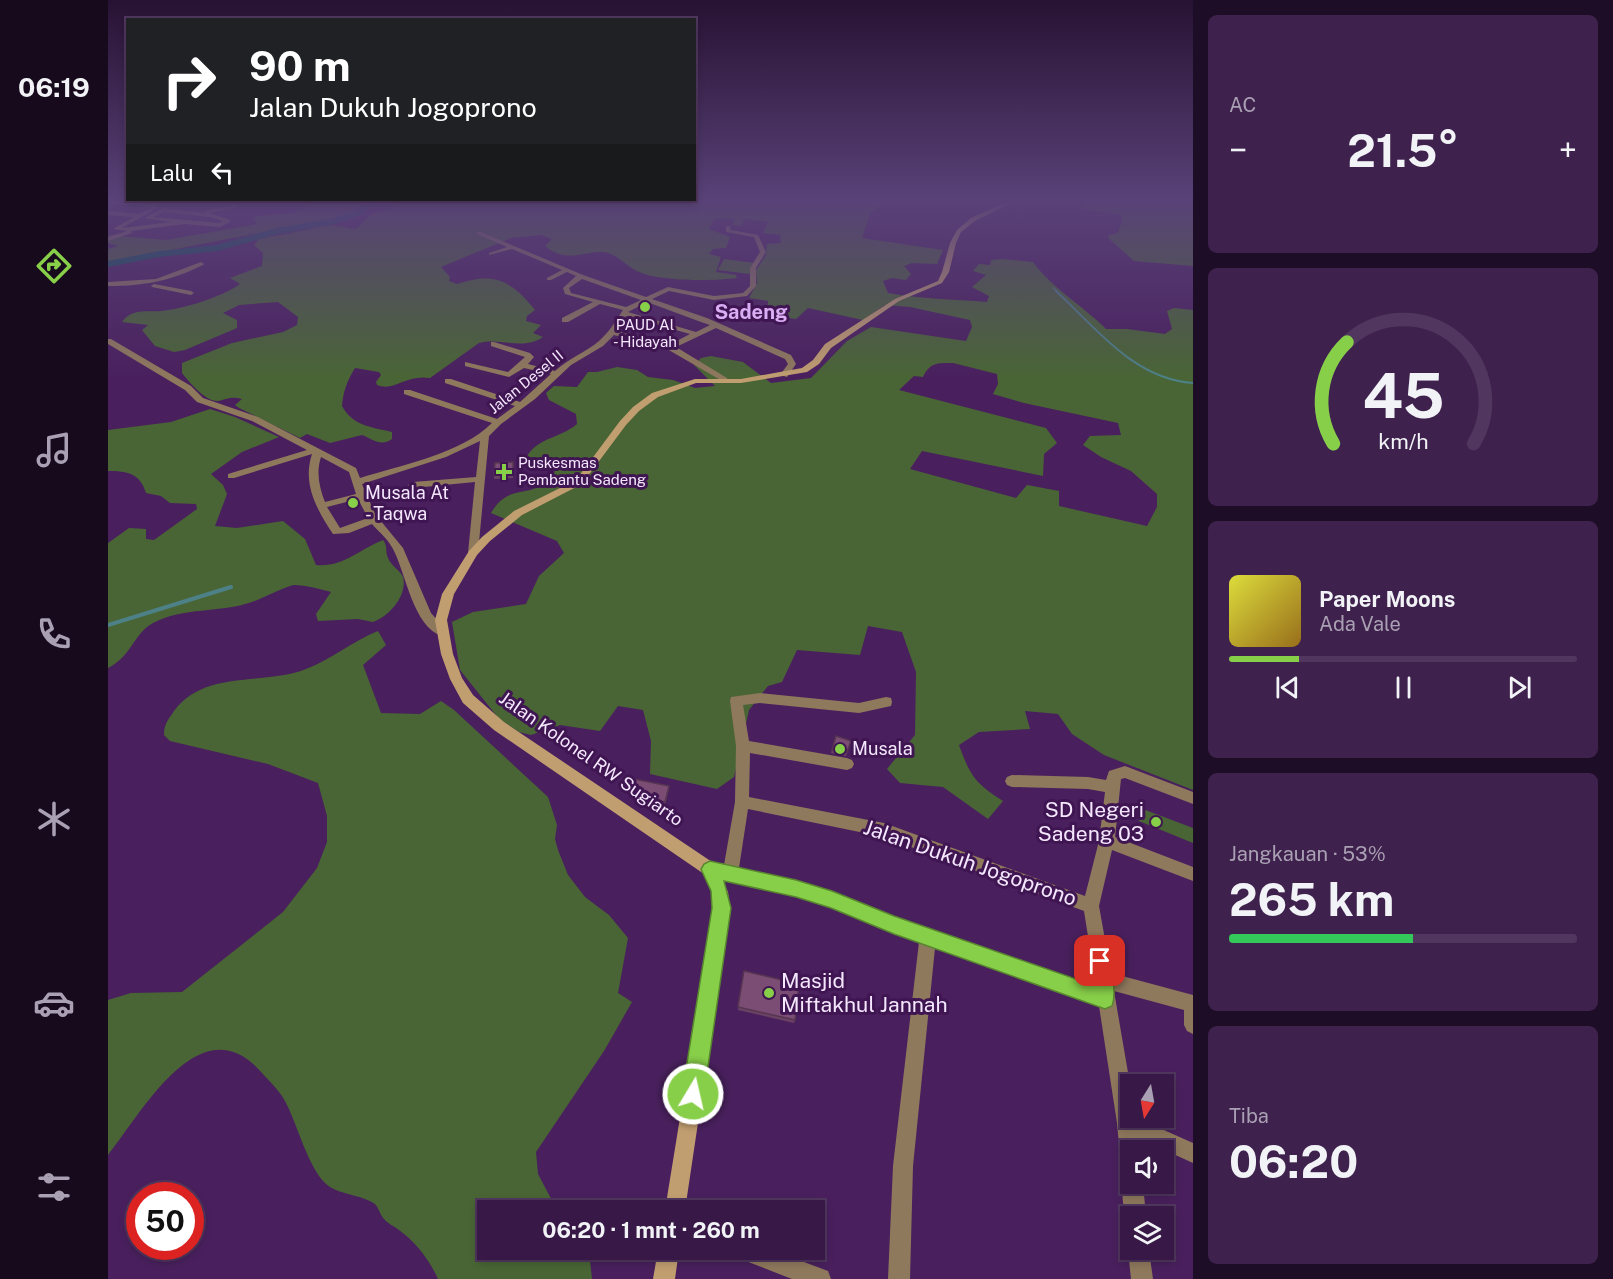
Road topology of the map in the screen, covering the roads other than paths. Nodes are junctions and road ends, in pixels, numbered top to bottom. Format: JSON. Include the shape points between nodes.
{"nodes":[{"id":1,"x":541,"y":260,"type":"edge"},
{"id":2,"x":758,"y":260,"type":"edge"},
{"id":3,"x":948,"y":260,"type":"edge"},
{"id":4,"x":201,"y":264,"type":"dead end"},
{"id":5,"x":567,"y":270,"type":"junction"},
{"id":6,"x":581,"y":276,"type":"junction"},
{"id":7,"x":549,"y":279,"type":"dead end"},
{"id":8,"x":108,"y":284,"type":"edge"},
{"id":9,"x":147,"y":285,"type":"junction"},
{"id":10,"x":191,"y":293,"type":"dead end"},
{"id":11,"x":613,"y":296,"type":"dead end"},
{"id":12,"x":646,"y":299,"type":"junction"},
{"id":13,"x":602,"y":303,"type":"junction"},
{"id":14,"x":626,"y":312,"type":"junction"},
{"id":15,"x":565,"y":320,"type":"dead end"},
{"id":16,"x":716,"y":325,"type":"junction"},
{"id":17,"x":612,"y":332,"type":"junction"},
{"id":18,"x":697,"y":334,"type":"junction"},
{"id":19,"x":108,"y":341,"type":"edge"},
{"id":20,"x":494,"y":344,"type":"dead end"},
{"id":21,"x":670,"y":348,"type":"junction"},
{"id":22,"x":468,"y":364,"type":"dead end"},
{"id":23,"x":523,"y":365,"type":"junction"},
{"id":24,"x":555,"y":374,"type":"junction"},
{"id":25,"x":784,"y":375,"type":"junction"},
{"id":26,"x":724,"y":380,"type":"junction"},
{"id":27,"x":448,"y":381,"type":"dead end"},
{"id":28,"x":407,"y":392,"type":"dead end"},
{"id":29,"x":521,"y":405,"type":"junction"},
{"id":30,"x":498,"y":422,"type":"junction"},
{"id":31,"x":485,"y":435,"type":"junction"},
{"id":32,"x":317,"y":450,"type":"junction"},
{"id":33,"x":231,"y":476,"type":"dead end"},
{"id":34,"x":480,"y":479,"type":"junction"},
{"id":35,"x":357,"y":482,"type":"junction"},
{"id":36,"x":413,"y":485,"type":"dead end"},
{"id":37,"x":359,"y":496,"type":"junction"},
{"id":38,"x":321,"y":506,"type":"junction"},
{"id":39,"x":373,"y":520,"type":"junction"},
{"id":40,"x":473,"y":553,"type":"junction"},
{"id":41,"x":442,"y":632,"type":"junction"},
{"id":42,"x":886,"y":702,"type":"dead end"},
{"id":43,"x":744,"y":746,"type":"junction"},
{"id":44,"x":847,"y":764,"type":"dead end"},
{"id":45,"x":1012,"y":781,"type":"dead end"},
{"id":46,"x":1112,"y":788,"type":"junction"},
{"id":47,"x":1193,"y":798,"type":"edge"},
{"id":48,"x":742,"y":802,"type":"junction"},
{"id":49,"x":1107,"y":841,"type":"junction"},
{"id":50,"x":710,"y":869,"type":"junction"},
{"id":51,"x":1193,"y":874,"type":"edge"},
{"id":52,"x":730,"y":875,"type":"junction"},
{"id":53,"x":1091,"y":906,"type":"junction"},
{"id":54,"x":928,"y":937,"type":"junction"},
{"id":55,"x":1102,"y":979,"type":"junction"},
{"id":56,"x":1105,"y":999,"type":"junction"},
{"id":57,"x":1193,"y":1004,"type":"edge"},
{"id":58,"x":1193,"y":1011,"type":"edge"},
{"id":59,"x":1193,"y":1025,"type":"edge"},
{"id":60,"x":1120,"y":1084,"type":"edge"},
{"id":61,"x":1138,"y":1128,"type":"edge"},
{"id":62,"x":1193,"y":1153,"type":"edge"},
{"id":63,"x":677,"y":1200,"type":"edge"},
{"id":64,"x":667,"y":1260,"type":"edge"},
{"id":65,"x":772,"y":1260,"type":"edge"},
{"id":66,"x":1140,"y":1260,"type":"edge"},
{"id":67,"x":664,"y":1279,"type":"edge"},
{"id":68,"x":820,"y":1279,"type":"edge"},
{"id":69,"x":899,"y":1279,"type":"edge"},
{"id":70,"x":1142,"y":1279,"type":"edge"}],
"edges":[{"from":1,"to":5,"type":"street"},
{"from":2,"to":12,"type":"street","name":"Jalan Desel II","via":[[753,268],[753,286],[745,295],[714,298],[671,289]]},
{"from":3,"to":25,"type":"main road","name":"Jalan Kolonel RW Sugiarto","via":[[940,282],[897,300],[828,346],[811,366]]},
{"from":4,"to":9,"type":"street","via":[[169,280]]},
{"from":5,"to":6,"type":"street"},
{"from":5,"to":7,"type":"street"},
{"from":6,"to":12,"type":"street"},
{"from":6,"to":13,"type":"street","via":[[568,285],[566,292]]},
{"from":8,"to":9,"type":"street"},
{"from":9,"to":10,"type":"street"},
{"from":11,"to":13,"type":"street"},
{"from":12,"to":14,"type":"street","name":"Jalan Desel II"},
{"from":12,"to":16,"type":"street"},
{"from":13,"to":14,"type":"street"},
{"from":13,"to":15,"type":"street"},
{"from":14,"to":17,"type":"street","name":"Jalan Desel II"},
{"from":14,"to":18,"type":"street"},
{"from":16,"to":18,"type":"street"},
{"from":16,"to":25,"type":"street","via":[[788,357],[792,364]]},
{"from":17,"to":21,"type":"street"},
{"from":17,"to":24,"type":"street","name":"Jalan Desel II"},
{"from":18,"to":21,"type":"street"},
{"from":19,"to":32,"type":"street","via":[[188,388],[200,400],[255,419]]},
{"from":20,"to":23,"type":"street","via":[[530,357]]},
{"from":21,"to":26,"type":"street"},
{"from":22,"to":23,"type":"street","via":[[509,375]]},
{"from":23,"to":24,"type":"street"},
{"from":24,"to":29,"type":"street","name":"Jalan Desel II"},
{"from":25,"to":26,"type":"main road","name":"Jalan Kolonel RW Sugiarto"},
{"from":26,"to":40,"type":"main road","name":"Jalan Kolonel RW Sugiarto","via":[[695,381],[656,395],[623,423],[579,482],[500,525]]},
{"from":27,"to":29,"type":"street"},
{"from":28,"to":30,"type":"street"},
{"from":29,"to":30,"type":"street","name":"Jalan Desel II"},
{"from":30,"to":31,"type":"street","name":"Jalan Desel II"},
{"from":31,"to":34,"type":"street","name":"Jalan Desel II"},
{"from":31,"to":35,"type":"street","via":[[443,455]]},
{"from":32,"to":33,"type":"street"},
{"from":32,"to":35,"type":"street","via":[[353,470]]},
{"from":32,"to":38,"type":"street","via":[[314,478]]},
{"from":34,"to":36,"type":"street"},
{"from":34,"to":40,"type":"street","name":"Jalan Desel II"},
{"from":35,"to":37,"type":"street"},
{"from":37,"to":38,"type":"street"},
{"from":37,"to":39,"type":"street"},
{"from":38,"to":39,"type":"street","via":[[337,532]]},
{"from":39,"to":41,"type":"street","via":[[394,542],[428,621]]},
{"from":40,"to":41,"type":"main road","name":"Jalan Kolonel RW Sugiarto","via":[[448,594]]},
{"from":41,"to":50,"type":"main road","name":"Jalan Kolonel RW Sugiarto","via":[[456,678],[468,699],[484,714]]},
{"from":42,"to":43,"type":"street","via":[[859,708],[760,698],[739,700],[734,704]]},
{"from":43,"to":44,"type":"street"},
{"from":43,"to":48,"type":"street"},
{"from":45,"to":46,"type":"street","via":[[1088,783]]},
{"from":46,"to":47,"type":"street","via":[[1114,775],[1125,772]]},
{"from":46,"to":49,"type":"street","name":"Jalan Dukuh Jogoprono"},
{"from":48,"to":52,"type":"street"},
{"from":48,"to":53,"type":"street","name":"Jalan Dukuh Jogoprono","via":[[885,831]]},
{"from":49,"to":51,"type":"street"},
{"from":49,"to":53,"type":"street","name":"Jalan Dukuh Jogoprono"},
{"from":50,"to":52,"type":"street"},
{"from":50,"to":63,"type":"main road","via":[[720,891],[722,908]]},
{"from":52,"to":54,"type":"street","via":[[796,889]]},
{"from":53,"to":55,"type":"street","name":"Jalan Dukuh Jogoprono"},
{"from":54,"to":56,"type":"street"},
{"from":54,"to":69,"type":"street","via":[[903,1166]]},
{"from":55,"to":56,"type":"street","name":"Jalan Dukuh Jogoprono"},
{"from":55,"to":57,"type":"street"},
{"from":56,"to":60,"type":"street","name":"Jalan Dukuh Jogoprono"},
{"from":58,"to":59,"type":"street"},
{"from":61,"to":62,"type":"street"},
{"from":64,"to":67,"type":"main road"},
{"from":65,"to":68,"type":"street"},
{"from":66,"to":70,"type":"street"}]}
